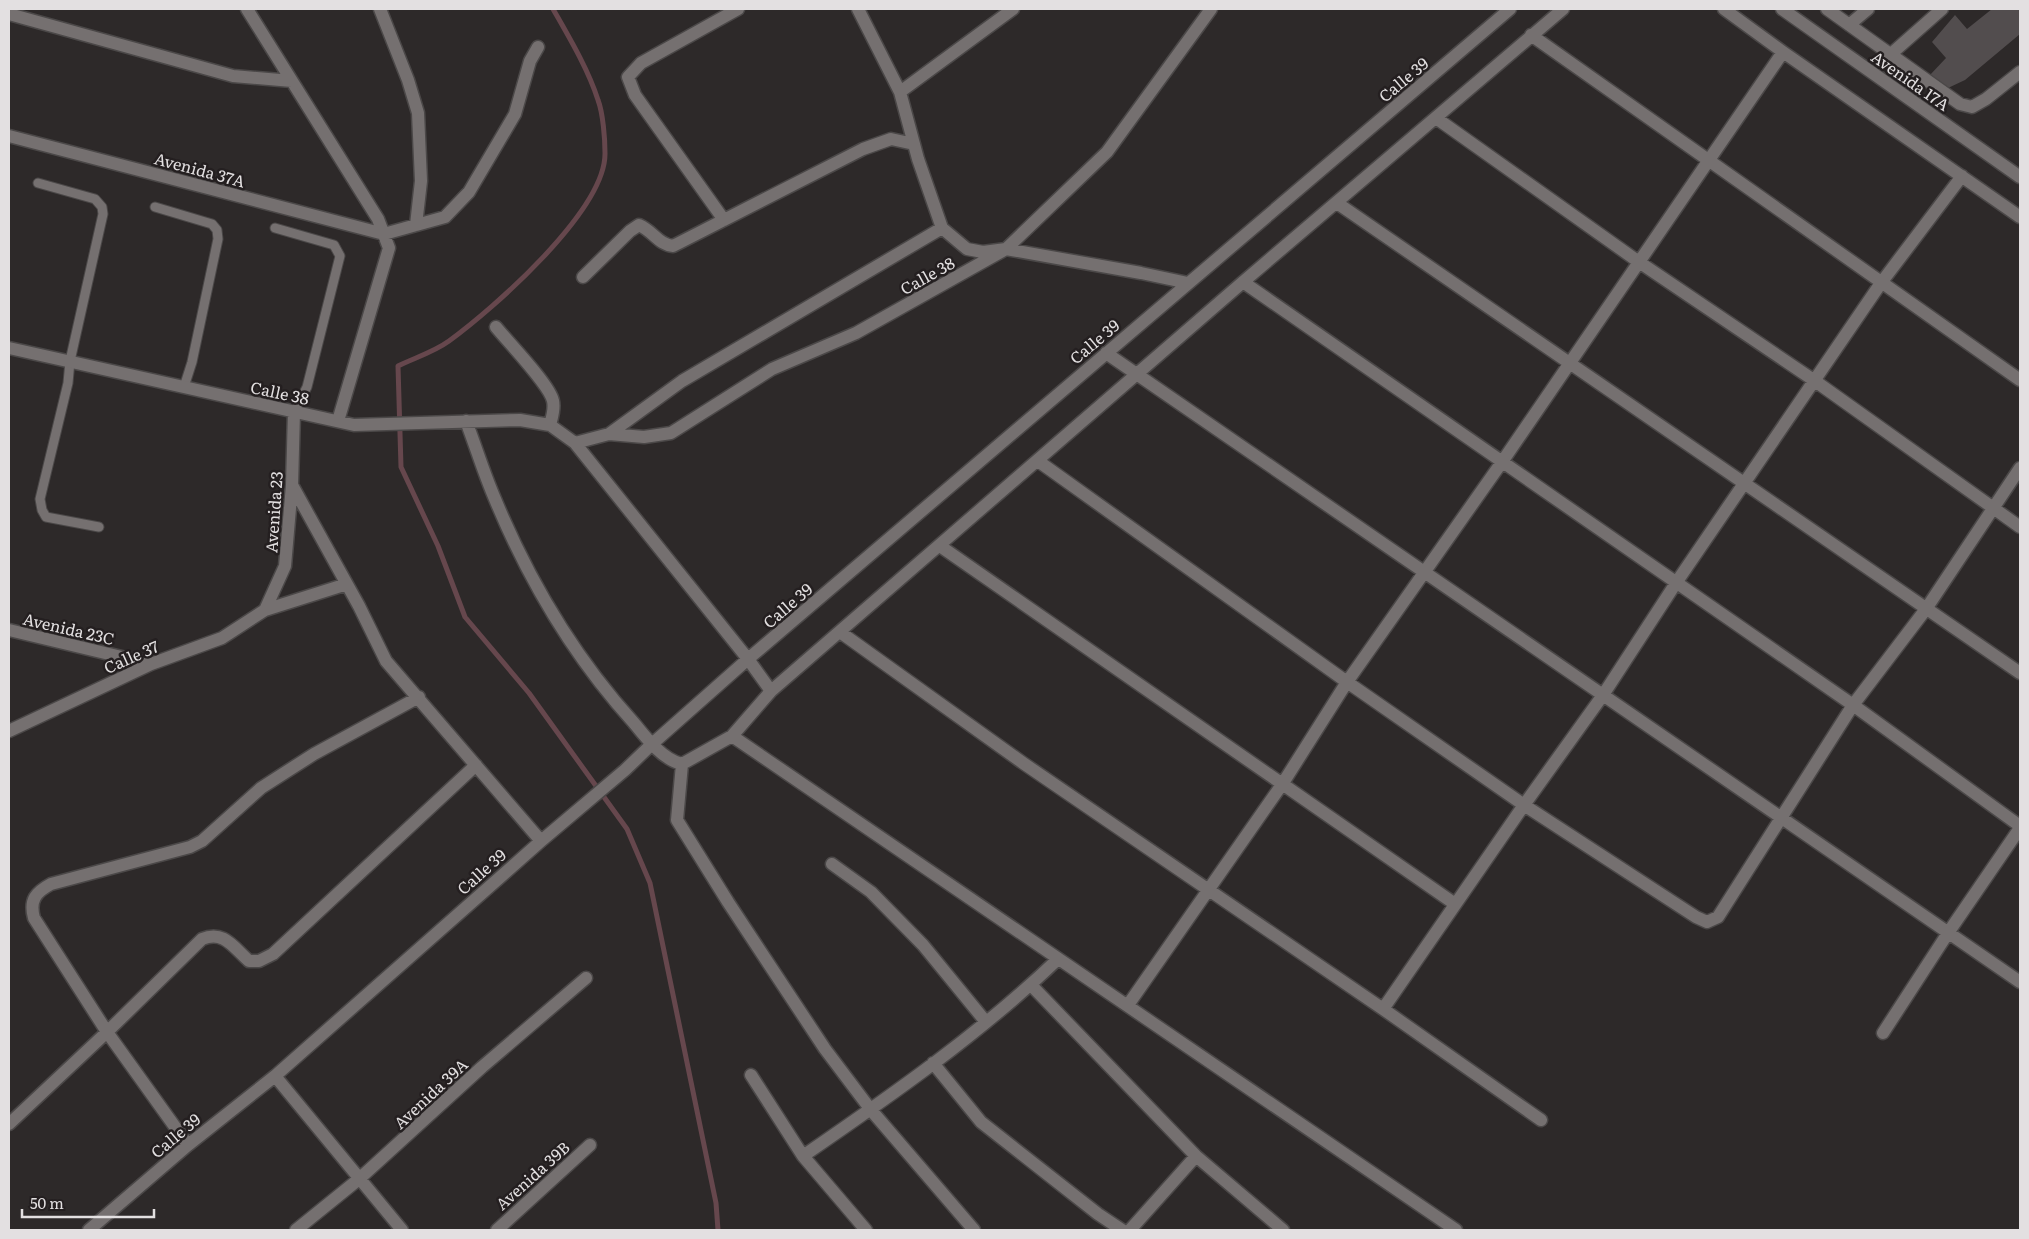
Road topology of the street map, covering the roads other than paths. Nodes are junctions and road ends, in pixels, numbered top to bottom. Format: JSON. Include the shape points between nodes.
{"nodes":[{"id":1,"x":247,"y":9,"type":"edge"},
{"id":2,"x":380,"y":9,"type":"edge"},
{"id":3,"x":738,"y":9,"type":"edge"},
{"id":4,"x":858,"y":9,"type":"edge"},
{"id":5,"x":1014,"y":9,"type":"edge"},
{"id":6,"x":1211,"y":9,"type":"edge"},
{"id":7,"x":1510,"y":9,"type":"edge"},
{"id":8,"x":1563,"y":9,"type":"edge"},
{"id":9,"x":1724,"y":9,"type":"edge"},
{"id":10,"x":1782,"y":9,"type":"edge"},
{"id":11,"x":1828,"y":9,"type":"edge"},
{"id":12,"x":1868,"y":9,"type":"edge"},
{"id":13,"x":1942,"y":9,"type":"edge"},
{"id":14,"x":9,"y":14,"type":"edge"},
{"id":15,"x":1849,"y":25,"type":"junction"},
{"id":16,"x":1531,"y":35,"type":"junction"},
{"id":17,"x":538,"y":47,"type":"dead end"},
{"id":18,"x":1783,"y":52,"type":"junction"},
{"id":19,"x":1891,"y":54,"type":"junction"},
{"id":20,"x":2020,"y":72,"type":"edge"},
{"id":21,"x":292,"y":81,"type":"junction"},
{"id":22,"x":900,"y":92,"type":"junction"},
{"id":23,"x":1436,"y":118,"type":"junction"},
{"id":24,"x":9,"y":136,"type":"edge"},
{"id":25,"x":914,"y":144,"type":"junction"},
{"id":26,"x":1709,"y":160,"type":"junction"},
{"id":27,"x":1962,"y":176,"type":"junction"},
{"id":28,"x":2020,"y":177,"type":"edge"},
{"id":29,"x":38,"y":184,"type":"dead end"},
{"id":30,"x":1337,"y":203,"type":"junction"},
{"id":31,"x":155,"y":207,"type":"dead end"},
{"id":32,"x":2020,"y":217,"type":"edge"},
{"id":33,"x":724,"y":220,"type":"junction"},
{"id":34,"x":416,"y":225,"type":"junction"},
{"id":35,"x":275,"y":228,"type":"dead end"},
{"id":36,"x":942,"y":228,"type":"junction"},
{"id":37,"x":384,"y":234,"type":"junction"},
{"id":38,"x":1006,"y":250,"type":"junction"},
{"id":39,"x":1639,"y":262,"type":"junction"},
{"id":40,"x":583,"y":277,"type":"dead end"},
{"id":41,"x":1243,"y":282,"type":"junction"},
{"id":42,"x":1188,"y":283,"type":"junction"},
{"id":43,"x":1881,"y":283,"type":"junction"},
{"id":44,"x":496,"y":327,"type":"dead end"},
{"id":45,"x":9,"y":348,"type":"edge"},
{"id":46,"x":1106,"y":353,"type":"junction"},
{"id":47,"x":70,"y":361,"type":"junction"},
{"id":48,"x":1570,"y":364,"type":"junction"},
{"id":49,"x":1138,"y":374,"type":"junction"},
{"id":50,"x":2020,"y":380,"type":"edge"},
{"id":51,"x":1815,"y":381,"type":"junction"},
{"id":52,"x":184,"y":387,"type":"junction"},
{"id":53,"x":294,"y":412,"type":"junction"},
{"id":54,"x":338,"y":421,"type":"junction"},
{"id":55,"x":466,"y":421,"type":"junction"},
{"id":56,"x":550,"y":424,"type":"junction"},
{"id":57,"x":609,"y":434,"type":"junction"},
{"id":58,"x":575,"y":443,"type":"junction"},
{"id":59,"x":1038,"y":461,"type":"junction"},
{"id":60,"x":1502,"y":462,"type":"junction"},
{"id":61,"x":2020,"y":468,"type":"edge"},
{"id":62,"x":1744,"y":484,"type":"junction"},
{"id":63,"x":292,"y":485,"type":"junction"},
{"id":64,"x":1992,"y":508,"type":"junction"},
{"id":65,"x":99,"y":527,"type":"dead end"},
{"id":66,"x":2020,"y":527,"type":"edge"},
{"id":67,"x":940,"y":546,"type":"junction"},
{"id":68,"x":1424,"y":572,"type":"junction"},
{"id":69,"x":1676,"y":583,"type":"junction"},
{"id":70,"x":347,"y":584,"type":"junction"},
{"id":71,"x":1926,"y":609,"type":"junction"},
{"id":72,"x":265,"y":610,"type":"junction"},
{"id":73,"x":9,"y":630,"type":"edge"},
{"id":74,"x":840,"y":632,"type":"junction"},
{"id":75,"x":748,"y":660,"type":"junction"},
{"id":76,"x":151,"y":664,"type":"junction"},
{"id":77,"x":2020,"y":673,"type":"edge"},
{"id":78,"x":1346,"y":682,"type":"junction"},
{"id":79,"x":771,"y":691,"type":"junction"},
{"id":80,"x":1603,"y":695,"type":"junction"},
{"id":81,"x":419,"y":697,"type":"junction"},
{"id":82,"x":1853,"y":705,"type":"junction"},
{"id":83,"x":9,"y":731,"type":"edge"},
{"id":84,"x":732,"y":736,"type":"junction"},
{"id":85,"x":652,"y":744,"type":"junction"},
{"id":86,"x":476,"y":764,"type":"junction"},
{"id":87,"x":682,"y":764,"type":"junction"},
{"id":88,"x":1282,"y":783,"type":"junction"},
{"id":89,"x":1524,"y":805,"type":"junction"},
{"id":90,"x":1780,"y":817,"type":"junction"},
{"id":91,"x":2020,"y":827,"type":"edge"},
{"id":92,"x":541,"y":840,"type":"junction"},
{"id":93,"x":832,"y":864,"type":"dead end"},
{"id":94,"x":1209,"y":889,"type":"junction"},
{"id":95,"x":1455,"y":904,"type":"junction"},
{"id":96,"x":1948,"y":933,"type":"junction"},
{"id":97,"x":1058,"y":958,"type":"junction"},
{"id":98,"x":586,"y":978,"type":"dead end"},
{"id":99,"x":2020,"y":982,"type":"edge"},
{"id":100,"x":1031,"y":985,"type":"junction"},
{"id":101,"x":1128,"y":1005,"type":"junction"},
{"id":102,"x":1383,"y":1008,"type":"junction"},
{"id":103,"x":986,"y":1022,"type":"junction"},
{"id":104,"x":107,"y":1032,"type":"junction"},
{"id":105,"x":1883,"y":1033,"type":"dead end"},
{"id":106,"x":933,"y":1063,"type":"junction"},
{"id":107,"x":752,"y":1075,"type":"dead end"},
{"id":108,"x":275,"y":1076,"type":"junction"},
{"id":109,"x":871,"y":1110,"type":"junction"},
{"id":110,"x":10,"y":1117,"type":"edge"},
{"id":111,"x":1541,"y":1120,"type":"dead end"},
{"id":112,"x":188,"y":1145,"type":"junction"},
{"id":113,"x":590,"y":1145,"type":"dead end"},
{"id":114,"x":803,"y":1156,"type":"junction"},
{"id":115,"x":1196,"y":1156,"type":"junction"},
{"id":116,"x":359,"y":1179,"type":"junction"},
{"id":117,"x":89,"y":1230,"type":"edge"},
{"id":118,"x":296,"y":1230,"type":"edge"},
{"id":119,"x":402,"y":1230,"type":"edge"},
{"id":120,"x":496,"y":1230,"type":"edge"},
{"id":121,"x":866,"y":1230,"type":"edge"},
{"id":122,"x":974,"y":1230,"type":"edge"},
{"id":123,"x":1122,"y":1230,"type":"edge"},
{"id":124,"x":1130,"y":1230,"type":"edge"},
{"id":125,"x":1282,"y":1230,"type":"edge"},
{"id":126,"x":1456,"y":1230,"type":"edge"}],
"edges":[{"from":1,"to":21,"type":"street"},
{"from":2,"to":34,"type":"street","via":[[418,112],[421,181]]},
{"from":3,"to":33,"type":"street","via":[[642,62],[628,77],[635,95]]},
{"from":4,"to":22,"type":"street"},
{"from":5,"to":22,"type":"street"},
{"from":6,"to":38,"type":"street","name":"Calle 38","via":[[1107,152]]},
{"from":7,"to":42,"type":"street","name":"Calle 39"},
{"from":8,"to":16,"type":"street"},
{"from":9,"to":18,"type":"street"},
{"from":10,"to":28,"type":"street","name":"Avenida 17A"},
{"from":11,"to":15,"type":"street"},
{"from":12,"to":15,"type":"street"},
{"from":13,"to":19,"type":"street"},
{"from":14,"to":21,"type":"street","via":[[233,76]]},
{"from":15,"to":19,"type":"street"},
{"from":16,"to":23,"type":"street"},
{"from":16,"to":26,"type":"street"},
{"from":17,"to":34,"type":"street","via":[[530,61],[516,114],[470,192],[445,216]]},
{"from":18,"to":26,"type":"street"},
{"from":18,"to":27,"type":"street"},
{"from":19,"to":20,"type":"street","via":[[1960,104],[1972,107]]},
{"from":21,"to":37,"type":"street","via":[[378,219]]},
{"from":22,"to":25,"type":"street"},
{"from":23,"to":30,"type":"street"},
{"from":23,"to":39,"type":"street"},
{"from":24,"to":37,"type":"street","name":"Avenida 37A"},
{"from":25,"to":33,"type":"street","via":[[891,139],[863,149]]},
{"from":25,"to":36,"type":"street"},
{"from":26,"to":39,"type":"street"},
{"from":26,"to":43,"type":"street"},
{"from":27,"to":32,"type":"street"},
{"from":27,"to":43,"type":"street"},
{"from":29,"to":47,"type":"lane","via":[[95,199],[102,207]]},
{"from":30,"to":41,"type":"street"},
{"from":30,"to":48,"type":"street"},
{"from":31,"to":52,"type":"lane","via":[[212,224],[217,230],[218,239]]},
{"from":33,"to":40,"type":"street","via":[[673,246],[665,245],[639,225]]},
{"from":34,"to":37,"type":"street"},
{"from":35,"to":53,"type":"lane","via":[[334,245],[340,256],[307,387]]},
{"from":36,"to":38,"type":"street","via":[[967,249],[983,252]]},
{"from":36,"to":57,"type":"street","via":[[682,381]]},
{"from":37,"to":54,"type":"street","via":[[389,248]]},
{"from":38,"to":42,"type":"street"},
{"from":38,"to":57,"type":"street","name":"Calle 38","via":[[856,333],[772,369],[671,433],[644,437]]},
{"from":39,"to":48,"type":"street"},
{"from":39,"to":51,"type":"street"},
{"from":41,"to":49,"type":"street"},
{"from":41,"to":60,"type":"street"},
{"from":42,"to":46,"type":"street","name":"Calle 39"},
{"from":43,"to":50,"type":"street"},
{"from":43,"to":51,"type":"street"},
{"from":44,"to":56,"type":"street","via":[[553,399]]},
{"from":45,"to":47,"type":"street","name":"Calle 38"},
{"from":46,"to":49,"type":"street"},
{"from":46,"to":75,"type":"street","name":"Calle 39"},
{"from":47,"to":52,"type":"street","name":"Calle 38"},
{"from":47,"to":65,"type":"lane","via":[[68,383],[40,498],[42,510],[46,517]]},
{"from":48,"to":60,"type":"street"},
{"from":48,"to":62,"type":"street"},
{"from":49,"to":59,"type":"street"},
{"from":49,"to":68,"type":"street"},
{"from":51,"to":62,"type":"street"},
{"from":51,"to":64,"type":"street"},
{"from":52,"to":53,"type":"street","name":"Calle 38"},
{"from":53,"to":54,"type":"street","name":"Calle 38"},
{"from":53,"to":63,"type":"street","name":"Avenida 23"},
{"from":54,"to":55,"type":"street","name":"Calle 38","via":[[354,425]]},
{"from":55,"to":56,"type":"street","name":"Calle 38","via":[[520,420]]},
{"from":55,"to":85,"type":"street","via":[[494,499],[529,574],[563,632],[611,698]]},
{"from":56,"to":58,"type":"street"},
{"from":57,"to":58,"type":"street","name":"Calle 38"},
{"from":58,"to":75,"type":"street"},
{"from":59,"to":67,"type":"street"},
{"from":59,"to":78,"type":"street"},
{"from":60,"to":68,"type":"street"},
{"from":60,"to":69,"type":"street"},
{"from":61,"to":64,"type":"street"},
{"from":62,"to":69,"type":"street"},
{"from":62,"to":71,"type":"street"},
{"from":63,"to":70,"type":"street"},
{"from":63,"to":72,"type":"street","name":"Avenida 23","via":[[285,566]]},
{"from":64,"to":66,"type":"street"},
{"from":64,"to":71,"type":"street"},
{"from":67,"to":74,"type":"street"},
{"from":67,"to":88,"type":"street"},
{"from":68,"to":78,"type":"street"},
{"from":68,"to":80,"type":"street"},
{"from":69,"to":80,"type":"street"},
{"from":69,"to":82,"type":"street"},
{"from":70,"to":72,"type":"street","name":"Calle 37"},
{"from":70,"to":81,"type":"street","via":[[386,661]]},
{"from":71,"to":77,"type":"street"},
{"from":71,"to":82,"type":"street"},
{"from":72,"to":76,"type":"street","name":"Calle 37","via":[[222,638]]},
{"from":73,"to":76,"type":"street","name":"Avenida 23C"},
{"from":74,"to":79,"type":"street"},
{"from":74,"to":94,"type":"street","via":[[1023,763]]},
{"from":75,"to":79,"type":"street"},
{"from":75,"to":85,"type":"street","name":"Calle 39"},
{"from":76,"to":83,"type":"street","name":"Calle 37"},
{"from":78,"to":88,"type":"street"},
{"from":78,"to":89,"type":"street"},
{"from":79,"to":84,"type":"street"},
{"from":80,"to":89,"type":"street"},
{"from":80,"to":90,"type":"street"},
{"from":81,"to":86,"type":"street"},
{"from":81,"to":104,"type":"street","via":[[314,754],[261,788],[202,841],[51,884],[39,891],[31,908],[34,918]]},
{"from":82,"to":90,"type":"street"},
{"from":82,"to":91,"type":"street"},
{"from":84,"to":87,"type":"street"},
{"from":84,"to":97,"type":"street"},
{"from":85,"to":87,"type":"street","via":[[674,762]]},
{"from":85,"to":92,"type":"street","name":"Calle 39"},
{"from":86,"to":92,"type":"street"},
{"from":86,"to":104,"type":"street","via":[[273,954],[249,961],[221,936],[202,939]]},
{"from":87,"to":109,"type":"street","via":[[677,820],[824,1049]]},
{"from":88,"to":94,"type":"street"},
{"from":88,"to":95,"type":"street"},
{"from":89,"to":90,"type":"street","via":[[1707,922],[1718,917]]},
{"from":89,"to":95,"type":"street"},
{"from":90,"to":96,"type":"street"},
{"from":91,"to":96,"type":"street"},
{"from":92,"to":108,"type":"street","name":"Calle 39"},
{"from":93,"to":103,"type":"street","via":[[871,892],[923,945]]},
{"from":94,"to":101,"type":"street"},
{"from":94,"to":102,"type":"street"},
{"from":95,"to":102,"type":"street"},
{"from":96,"to":99,"type":"street"},
{"from":96,"to":105,"type":"street"},
{"from":97,"to":100,"type":"street"},
{"from":97,"to":101,"type":"street"},
{"from":98,"to":116,"type":"street","name":"Avenida 39A"},
{"from":100,"to":103,"type":"street"},
{"from":100,"to":115,"type":"street"},
{"from":101,"to":126,"type":"street"},
{"from":102,"to":111,"type":"street"},
{"from":103,"to":106,"type":"street"},
{"from":104,"to":110,"type":"street"},
{"from":104,"to":112,"type":"street"},
{"from":106,"to":109,"type":"street"},
{"from":106,"to":123,"type":"street","via":[[981,1122]]},
{"from":107,"to":114,"type":"street"},
{"from":108,"to":112,"type":"street","name":"Calle 39"},
{"from":108,"to":116,"type":"street"},
{"from":109,"to":114,"type":"street"},
{"from":109,"to":122,"type":"street"},
{"from":112,"to":117,"type":"street","name":"Calle 39"},
{"from":113,"to":120,"type":"street","name":"Avenida 39B"},
{"from":114,"to":121,"type":"street"},
{"from":115,"to":124,"type":"street"},
{"from":115,"to":125,"type":"street"},
{"from":116,"to":118,"type":"street","name":"Avenida 39A"},
{"from":116,"to":119,"type":"street"}]}
